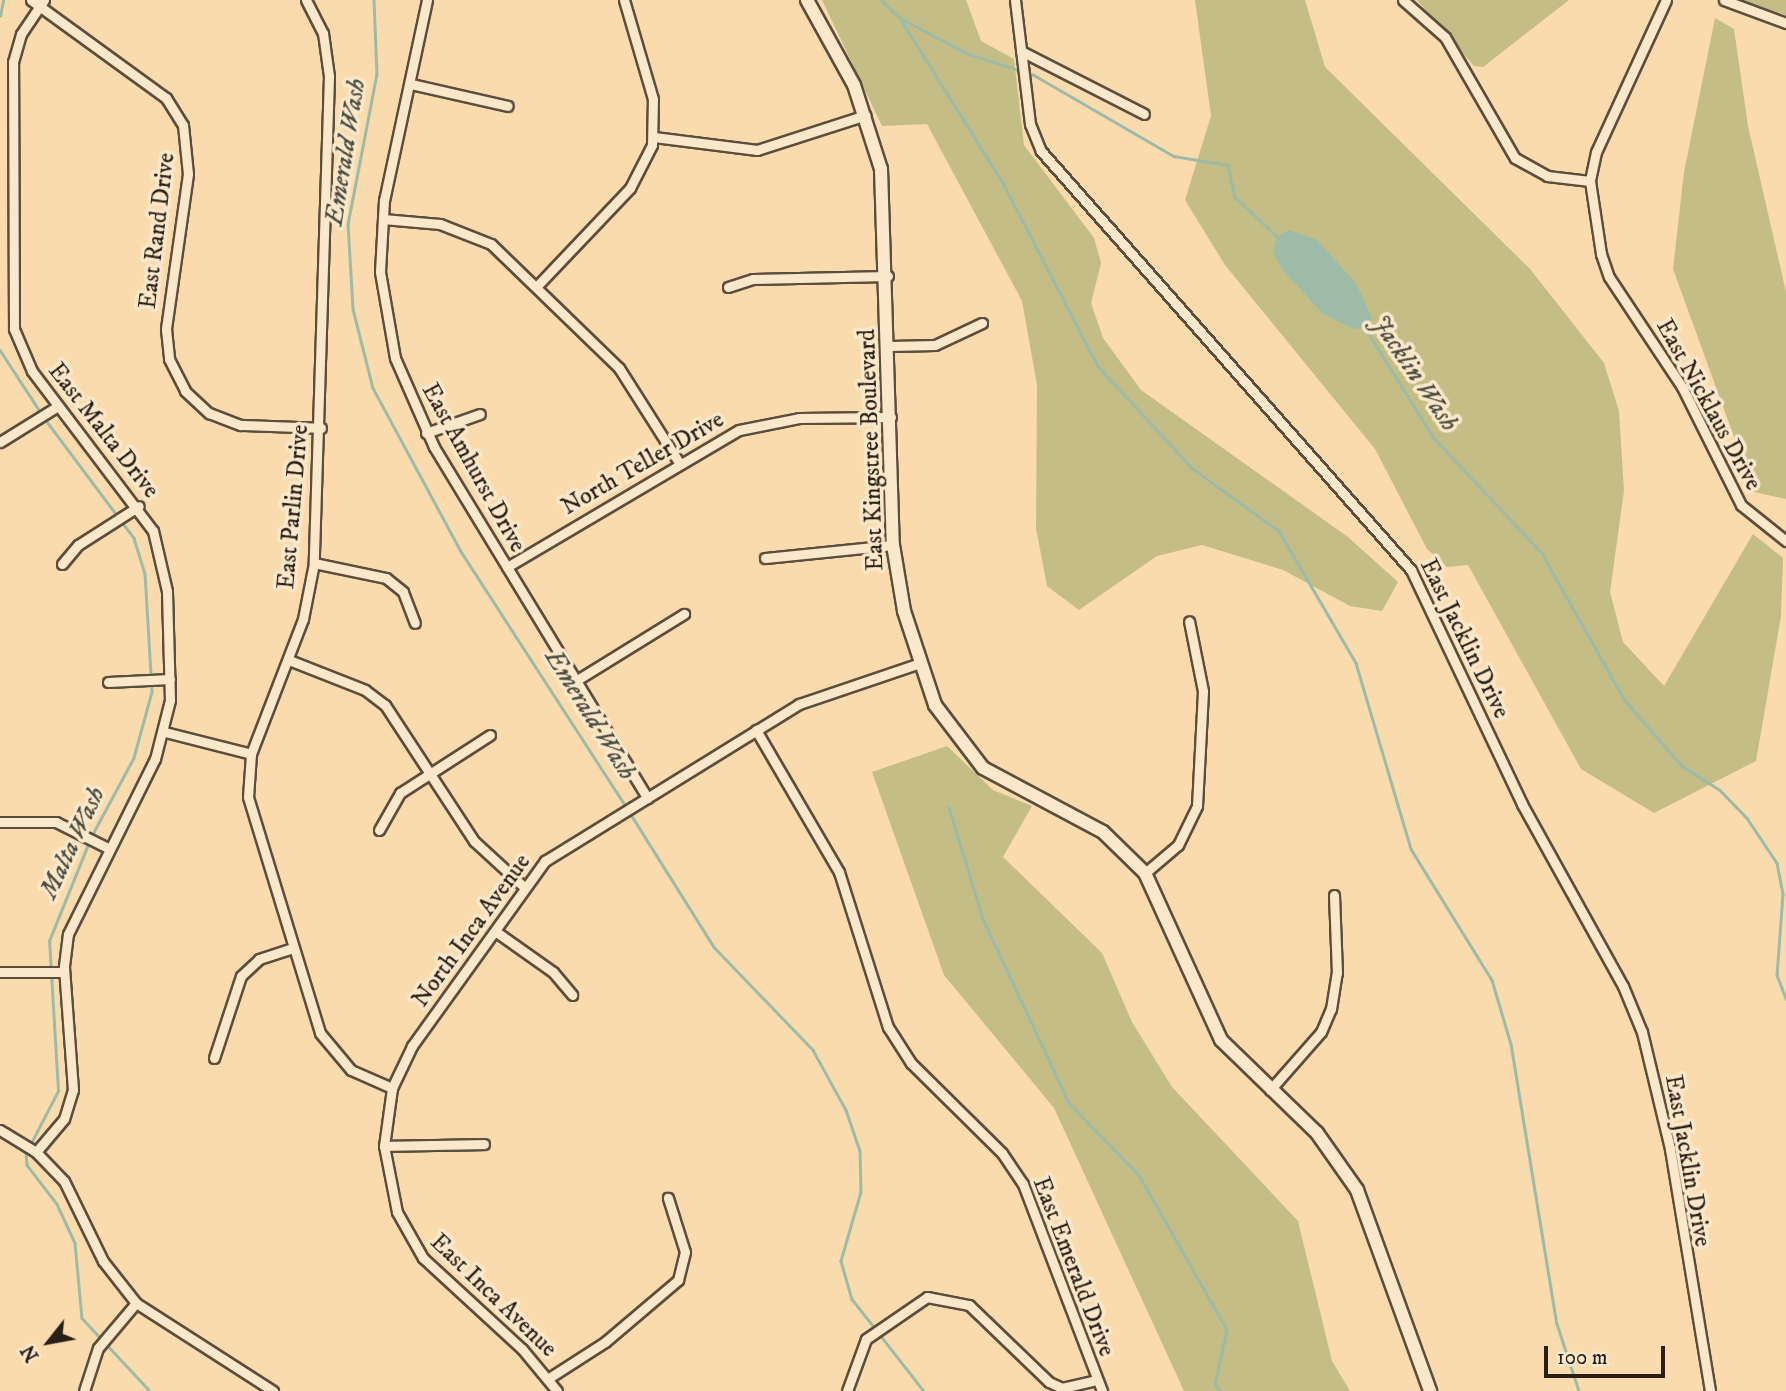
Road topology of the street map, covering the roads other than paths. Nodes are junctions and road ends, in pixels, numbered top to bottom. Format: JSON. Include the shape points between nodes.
{"nodes":[{"id":1,"x":31,"y":0,"type":"edge"},
{"id":2,"x":306,"y":0,"type":"edge"},
{"id":3,"x":427,"y":0,"type":"edge"},
{"id":4,"x":624,"y":0,"type":"edge"},
{"id":5,"x":807,"y":0,"type":"edge"},
{"id":6,"x":1015,"y":0,"type":"edge"},
{"id":7,"x":1403,"y":0,"type":"edge"},
{"id":8,"x":1666,"y":0,"type":"edge"},
{"id":9,"x":1724,"y":0,"type":"edge"},
{"id":10,"x":42,"y":3,"type":"edge"},
{"id":11,"x":1786,"y":23,"type":"edge"},
{"id":12,"x":1021,"y":51,"type":"junction"},
{"id":13,"x":411,"y":84,"type":"junction"},
{"id":14,"x":508,"y":106,"type":"dead end"},
{"id":15,"x":1144,"y":114,"type":"dead end"},
{"id":16,"x":866,"y":115,"type":"junction"},
{"id":17,"x":654,"y":137,"type":"junction"},
{"id":18,"x":1591,"y":181,"type":"junction"},
{"id":19,"x":383,"y":219,"type":"junction"},
{"id":20,"x":888,"y":276,"type":"junction"},
{"id":21,"x":537,"y":286,"type":"junction"},
{"id":22,"x":729,"y":287,"type":"dead end"},
{"id":23,"x":982,"y":323,"type":"dead end"},
{"id":24,"x":890,"y":346,"type":"junction"},
{"id":25,"x":58,"y":406,"type":"junction"},
{"id":26,"x":480,"y":414,"type":"dead end"},
{"id":27,"x":891,"y":417,"type":"junction"},
{"id":28,"x":321,"y":428,"type":"junction"},
{"id":29,"x":426,"y":433,"type":"junction"},
{"id":30,"x":0,"y":442,"type":"edge"},
{"id":31,"x":678,"y":461,"type":"junction"},
{"id":32,"x":139,"y":506,"type":"junction"},
{"id":33,"x":1786,"y":541,"type":"edge"},
{"id":34,"x":892,"y":545,"type":"junction"},
{"id":35,"x":765,"y":558,"type":"dead end"},
{"id":36,"x":314,"y":563,"type":"junction"},
{"id":37,"x":62,"y":564,"type":"dead end"},
{"id":38,"x":506,"y":567,"type":"junction"},
{"id":39,"x":684,"y":614,"type":"dead end"},
{"id":40,"x":1189,"y":621,"type":"dead end"},
{"id":41,"x":415,"y":623,"type":"dead end"},
{"id":42,"x":289,"y":660,"type":"junction"},
{"id":43,"x":920,"y":663,"type":"junction"},
{"id":44,"x":170,"y":679,"type":"junction"},
{"id":45,"x":576,"y":680,"type":"junction"},
{"id":46,"x":108,"y":682,"type":"dead end"},
{"id":47,"x":755,"y":730,"type":"junction"},
{"id":48,"x":164,"y":732,"type":"junction"},
{"id":49,"x":490,"y":735,"type":"dead end"},
{"id":50,"x":251,"y":754,"type":"junction"},
{"id":51,"x":430,"y":771,"type":"junction"},
{"id":52,"x":648,"y":798,"type":"junction"},
{"id":53,"x":0,"y":822,"type":"edge"},
{"id":54,"x":379,"y":830,"type":"dead end"},
{"id":55,"x":108,"y":848,"type":"junction"},
{"id":56,"x":1145,"y":873,"type":"junction"},
{"id":57,"x":524,"y":887,"type":"junction"},
{"id":58,"x":1334,"y":895,"type":"dead end"},
{"id":59,"x":495,"y":930,"type":"junction"},
{"id":60,"x":293,"y":948,"type":"junction"},
{"id":61,"x":0,"y":972,"type":"edge"},
{"id":62,"x":64,"y":972,"type":"junction"},
{"id":63,"x":572,"y":995,"type":"dead end"},
{"id":64,"x":214,"y":1058,"type":"dead end"},
{"id":65,"x":392,"y":1087,"type":"junction"},
{"id":66,"x":1270,"y":1090,"type":"junction"},
{"id":67,"x":0,"y":1130,"type":"edge"},
{"id":68,"x":484,"y":1144,"type":"dead end"},
{"id":69,"x":384,"y":1146,"type":"junction"},
{"id":70,"x":36,"y":1152,"type":"junction"},
{"id":71,"x":668,"y":1198,"type":"dead end"},
{"id":72,"x":136,"y":1303,"type":"junction"},
{"id":73,"x":549,"y":1378,"type":"junction"},
{"id":74,"x":1097,"y":1380,"type":"junction"},
{"id":75,"x":84,"y":1391,"type":"edge"},
{"id":76,"x":273,"y":1391,"type":"edge"},
{"id":77,"x":557,"y":1391,"type":"edge"},
{"id":78,"x":847,"y":1391,"type":"edge"},
{"id":79,"x":1102,"y":1391,"type":"edge"},
{"id":80,"x":1430,"y":1391,"type":"edge"},
{"id":81,"x":1710,"y":1391,"type":"edge"}],
"edges":[{"from":1,"to":10,"type":"street","name":"East Rand Drive"},
{"from":2,"to":28,"type":"street","name":"East Parlin Drive","via":[[323,33],[329,76]]},
{"from":3,"to":13,"type":"street","name":"East Amhurst Drive"},
{"from":4,"to":17,"type":"street","via":[[653,99]]},
{"from":5,"to":16,"type":"street","name":"East Kingstree Boulevard"},
{"from":6,"to":12,"type":"street","name":"East Jacklin Drive"},
{"from":7,"to":18,"type":"street","via":[[1445,37],[1515,158],[1547,176]]},
{"from":8,"to":18,"type":"street","name":"East Nicklaus Drive","via":[[1601,135]]},
{"from":9,"to":11,"type":"street"},
{"from":10,"to":25,"type":"street","name":"East Malta Drive","via":[[20,34],[13,62],[9,282],[22,351]]},
{"from":10,"to":28,"type":"street","name":"East Rand Drive","via":[[166,98],[188,138],[166,328],[174,374],[196,402],[223,420]]},
{"from":12,"to":15,"type":"street"},
{"from":12,"to":81,"type":"street","name":"East Jacklin Drive","via":[[1030,124],[1041,151],[1422,585],[1522,804],[1632,1005],[1670,1149]]},
{"from":13,"to":14,"type":"street"},
{"from":13,"to":19,"type":"street","name":"East Amhurst Drive"},
{"from":16,"to":17,"type":"street","via":[[757,150]]},
{"from":16,"to":20,"type":"street","name":"East Kingstree Boulevard","via":[[885,193]]},
{"from":17,"to":21,"type":"street","via":[[630,188]]},
{"from":18,"to":33,"type":"street","name":"East Nicklaus Drive","via":[[1609,277],[1675,375],[1741,505]]},
{"from":19,"to":21,"type":"street","via":[[474,235]]},
{"from":19,"to":29,"type":"street","name":"East Amhurst Drive","via":[[387,321],[403,383]]},
{"from":20,"to":22,"type":"street","via":[[753,279]]},
{"from":20,"to":24,"type":"street","name":"East Kingstree Boulevard"},
{"from":21,"to":31,"type":"street","via":[[619,369]]},
{"from":23,"to":24,"type":"street","via":[[935,345]]},
{"from":24,"to":27,"type":"street","name":"East Kingstree Boulevard"},
{"from":25,"to":30,"type":"street"},
{"from":25,"to":32,"type":"street","name":"East Malta Drive"},
{"from":26,"to":29,"type":"street"},
{"from":27,"to":31,"type":"street","name":"North Teller Drive","via":[[761,424]]},
{"from":27,"to":34,"type":"street","name":"East Kingstree Boulevard"},
{"from":28,"to":36,"type":"street","name":"East Parlin Drive"},
{"from":29,"to":38,"type":"street","name":"East Amhurst Drive"},
{"from":31,"to":38,"type":"street","name":"North Teller Drive"},
{"from":32,"to":37,"type":"street","via":[[78,545]]},
{"from":32,"to":44,"type":"street","name":"East Malta Drive","via":[[164,570]]},
{"from":34,"to":35,"type":"street"},
{"from":34,"to":43,"type":"street","name":"East Kingstree Boulevard"},
{"from":36,"to":41,"type":"street","via":[[386,578],[403,592]]},
{"from":36,"to":42,"type":"street","name":"East Parlin Drive"},
{"from":38,"to":45,"type":"street","name":"East Amhurst Drive"},
{"from":39,"to":45,"type":"street"},
{"from":40,"to":56,"type":"street","via":[[1203,691],[1197,806],[1178,845]]},
{"from":42,"to":50,"type":"street","name":"East Parlin Drive"},
{"from":42,"to":51,"type":"street","via":[[375,697],[396,716]]},
{"from":43,"to":47,"type":"street","name":"North Inca Avenue","via":[[828,691]]},
{"from":43,"to":56,"type":"street","name":"East Kingstree Boulevard","via":[[941,716],[974,760],[1017,790],[1103,832]]},
{"from":44,"to":46,"type":"street"},
{"from":44,"to":48,"type":"street","name":"East Malta Drive"},
{"from":45,"to":52,"type":"street","name":"East Amhurst Drive"},
{"from":47,"to":52,"type":"street","name":"North Inca Avenue"},
{"from":47,"to":74,"type":"street","name":"East Emerald Drive","via":[[839,872],[888,1027],[911,1063],[1002,1153],[1023,1184]]},
{"from":48,"to":50,"type":"street"},
{"from":48,"to":55,"type":"street","name":"East Malta Drive"},
{"from":49,"to":51,"type":"street"},
{"from":50,"to":60,"type":"street","name":"East Parlin Drive","via":[[248,797]]},
{"from":51,"to":54,"type":"street","via":[[400,793]]},
{"from":51,"to":57,"type":"street","via":[[485,855]]},
{"from":52,"to":57,"type":"street","name":"North Inca Avenue","via":[[545,861]]},
{"from":53,"to":55,"type":"street","via":[[56,822]]},
{"from":55,"to":62,"type":"street","name":"East Malta Drive","via":[[71,923]]},
{"from":56,"to":66,"type":"street","name":"East Kingstree Boulevard","via":[[1168,911],[1209,1021]]},
{"from":57,"to":59,"type":"street","name":"North Inca Avenue"},
{"from":58,"to":66,"type":"street","via":[[1337,973],[1328,1018]]},
{"from":59,"to":63,"type":"street","via":[[563,980]]},
{"from":59,"to":65,"type":"street","name":"North Inca Avenue","via":[[412,1046]]},
{"from":60,"to":64,"type":"street","via":[[259,960],[241,976]]},
{"from":60,"to":65,"type":"street","name":"East Parlin Drive","via":[[327,1047],[364,1079]]},
{"from":61,"to":62,"type":"street"},
{"from":62,"to":70,"type":"street","name":"East Malta Drive","via":[[73,1090],[64,1119]]},
{"from":65,"to":69,"type":"street","name":"North Inca Avenue"},
{"from":66,"to":80,"type":"street","name":"East Kingstree Boulevard","via":[[1325,1143],[1357,1190]]},
{"from":67,"to":70,"type":"street"},
{"from":68,"to":69,"type":"street"},
{"from":69,"to":73,"type":"street","name":"East Inca Avenue","via":[[388,1182],[410,1241]]},
{"from":70,"to":72,"type":"street","via":[[64,1181],[103,1261]]},
{"from":71,"to":73,"type":"street","via":[[685,1252],[678,1280],[605,1342]]},
{"from":72,"to":75,"type":"street","via":[[98,1348]]},
{"from":72,"to":76,"type":"street"},
{"from":73,"to":77,"type":"street","name":"East Inca Avenue"},
{"from":74,"to":78,"type":"street","via":[[1062,1388],[1049,1382],[969,1305],[927,1297],[866,1339]]},
{"from":74,"to":79,"type":"street","name":"East Emerald Drive"}]}
